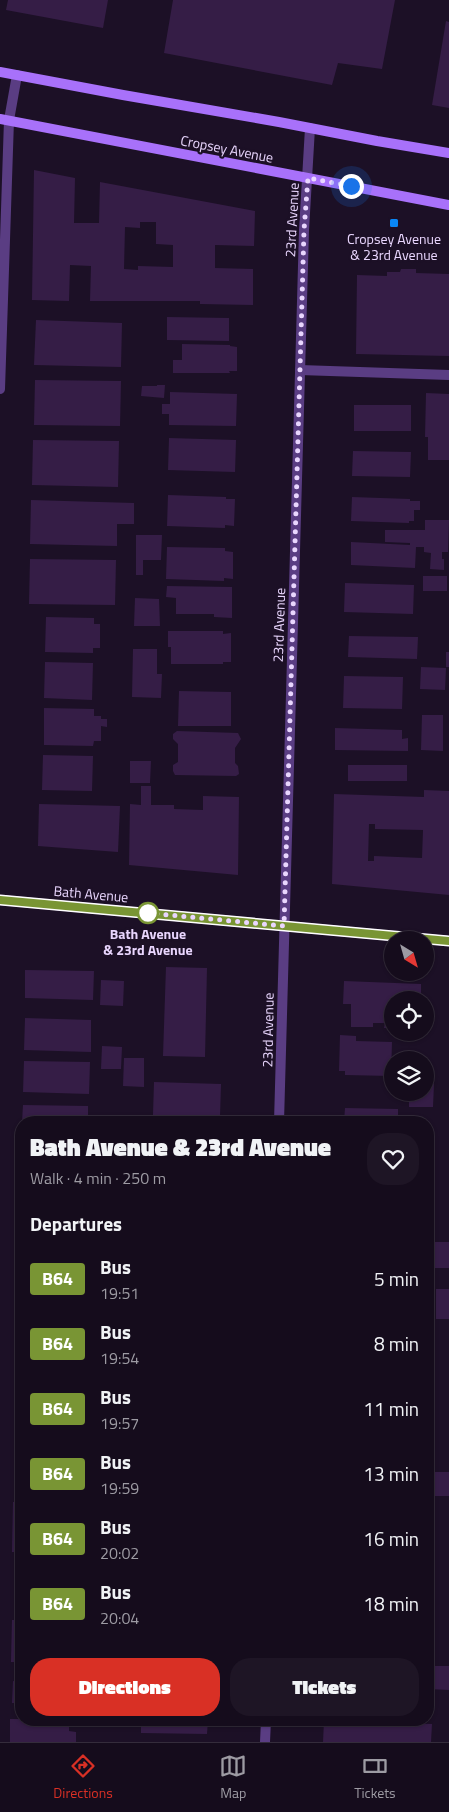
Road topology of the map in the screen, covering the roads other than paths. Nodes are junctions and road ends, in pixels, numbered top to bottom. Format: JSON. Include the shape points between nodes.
{"nodes":[{"id":1,"x":0,"y":72,"type":"edge"},
{"id":2,"x":17,"y":75,"type":"junction"},
{"id":3,"x":4,"y":119,"type":"edge"},
{"id":4,"x":310,"y":128,"type":"junction"},
{"id":5,"x":449,"y":152,"type":"edge"},
{"id":6,"x":308,"y":178,"type":"junction"},
{"id":7,"x":449,"y":205,"type":"edge"},
{"id":8,"x":1,"y":347,"type":"edge"},
{"id":9,"x":300,"y":370,"type":"junction"},
{"id":10,"x":449,"y":375,"type":"edge"},
{"id":11,"x":0,"y":389,"type":"edge"},
{"id":12,"x":0,"y":900,"type":"edge"},
{"id":13,"x":284,"y":926,"type":"junction"},
{"id":14,"x":449,"y":941,"type":"edge"},
{"id":15,"x":279,"y":1116,"type":"edge"},
{"id":16,"x":266,"y":1726,"type":"edge"},
{"id":17,"x":265,"y":1742,"type":"edge"}],
"edges":[{"from":1,"to":2,"type":"main road"},
{"from":2,"to":3,"type":"street"},
{"from":2,"to":4,"type":"main road"},
{"from":3,"to":6,"type":"main road","name":"Cropsey Avenue"},
{"from":3,"to":8,"type":"street"},
{"from":4,"to":5,"type":"main road"},
{"from":4,"to":6,"type":"street","name":"23rd Avenue"},
{"from":6,"to":7,"type":"main road","name":"Cropsey Avenue"},
{"from":6,"to":9,"type":"street","name":"23rd Avenue"},
{"from":8,"to":11,"type":"street"},
{"from":9,"to":10,"type":"street"},
{"from":9,"to":13,"type":"street","name":"23rd Avenue"},
{"from":12,"to":13,"type":"main road","name":"Bath Avenue"},
{"from":13,"to":14,"type":"main road","name":"Bath Avenue"},
{"from":13,"to":15,"type":"street","name":"23rd Avenue"},
{"from":16,"to":17,"type":"street"}]}
